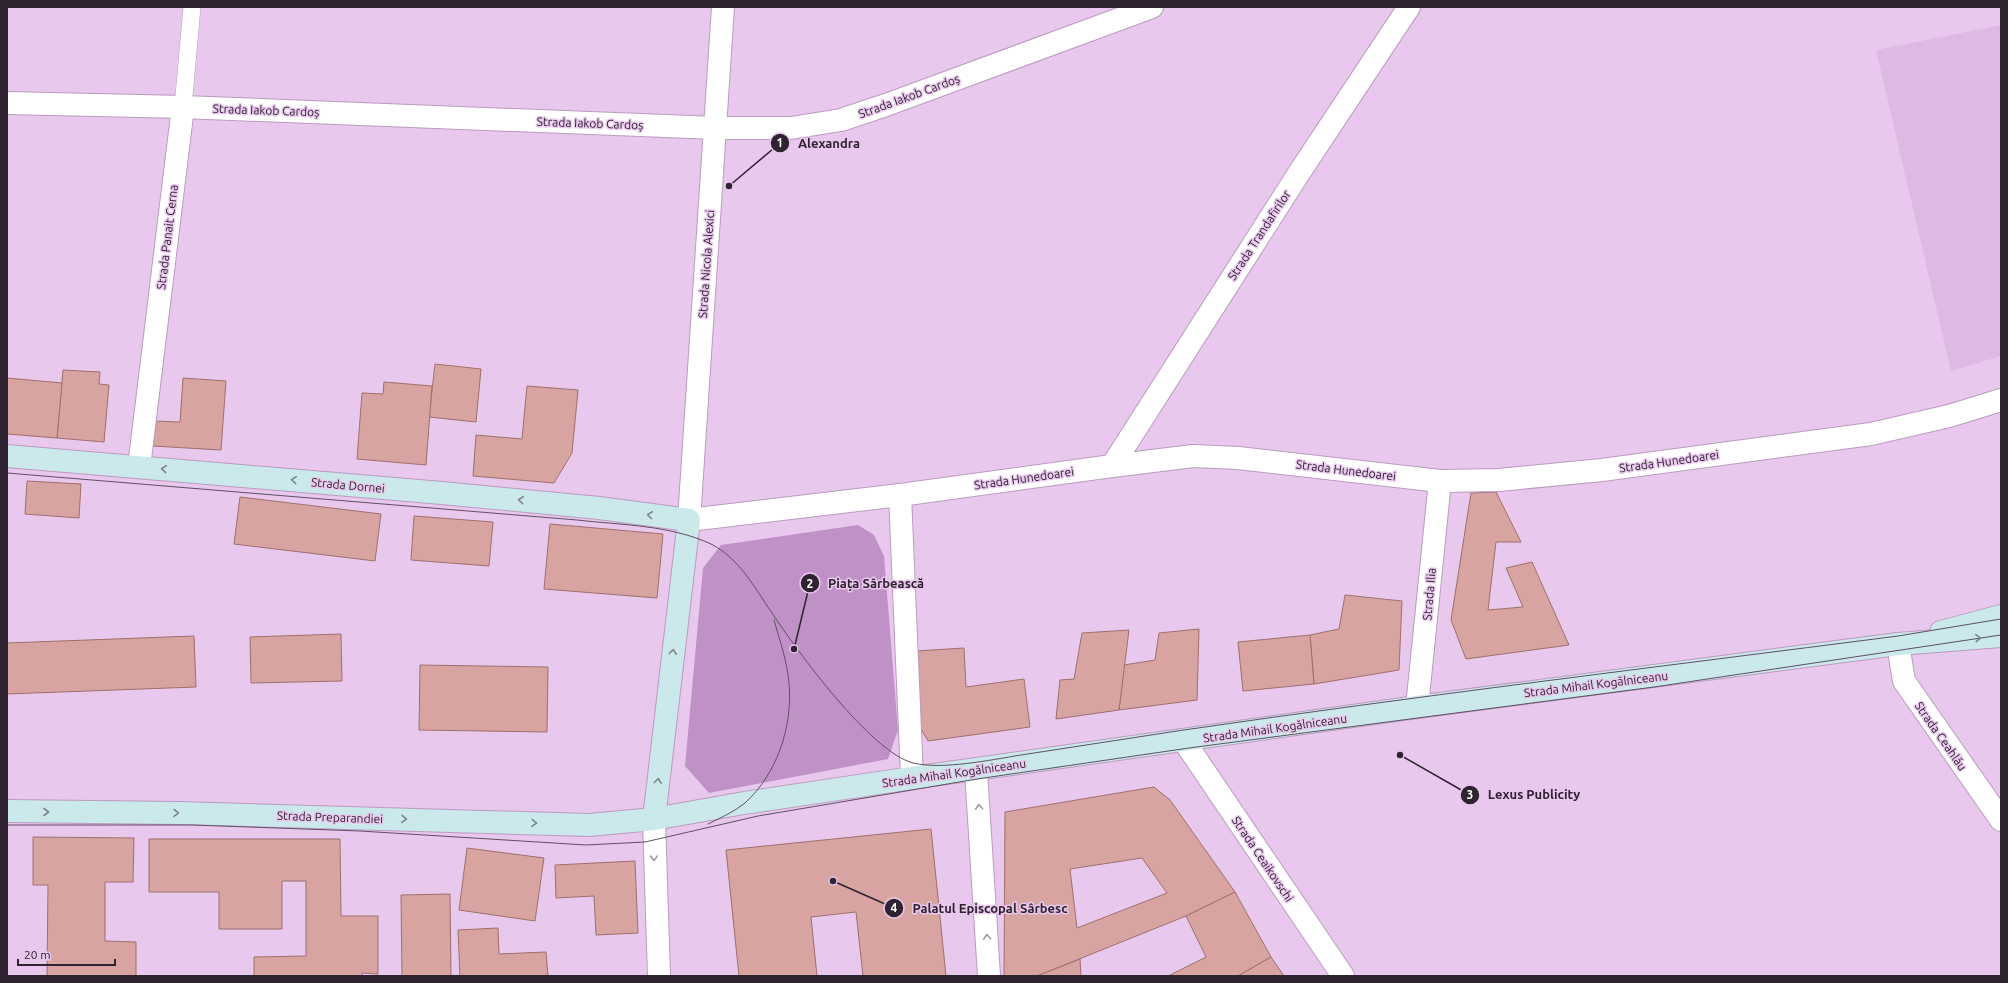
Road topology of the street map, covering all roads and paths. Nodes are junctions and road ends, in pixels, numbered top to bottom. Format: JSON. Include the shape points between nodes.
{"nodes":[{"id":1,"x":192,"y":7,"type":"edge"},
{"id":2,"x":723,"y":7,"type":"edge"},
{"id":3,"x":1152,"y":7,"type":"edge"},
{"id":4,"x":1409,"y":7,"type":"edge"},
{"id":5,"x":7,"y":103,"type":"edge"},
{"id":6,"x":183,"y":107,"type":"junction"},
{"id":7,"x":716,"y":128,"type":"junction"},
{"id":8,"x":2001,"y":400,"type":"edge"},
{"id":9,"x":7,"y":456,"type":"edge"},
{"id":10,"x":1112,"y":466,"type":"junction"},
{"id":11,"x":139,"y":467,"type":"junction"},
{"id":12,"x":1440,"y":481,"type":"junction"},
{"id":13,"x":900,"y":495,"type":"junction"},
{"id":14,"x":688,"y":520,"type":"junction"},
{"id":15,"x":2001,"y":616,"type":"edge"},
{"id":16,"x":2001,"y":636,"type":"edge"},
{"id":17,"x":1898,"y":644,"type":"junction"},
{"id":18,"x":1417,"y":708,"type":"junction"},
{"id":19,"x":1184,"y":741,"type":"junction"},
{"id":20,"x":976,"y":771,"type":"junction"},
{"id":21,"x":912,"y":778,"type":"junction"},
{"id":22,"x":7,"y":811,"type":"edge"},
{"id":23,"x":654,"y":820,"type":"junction"},
{"id":24,"x":2001,"y":820,"type":"edge"},
{"id":25,"x":659,"y":976,"type":"edge"},
{"id":26,"x":989,"y":976,"type":"edge"},
{"id":27,"x":1343,"y":976,"type":"edge"}],
"edges":[{"from":1,"to":6,"type":"lane","name":"Strada Panait Cerna"},
{"from":2,"to":7,"type":"street","name":"Strada Nicola Alexici"},
{"from":3,"to":7,"type":"street","name":"Strada Iakob Cardoș","via":[[841,120],[791,128]]},
{"from":4,"to":10,"type":"street","name":"Strada Trandafirilor"},
{"from":5,"to":6,"type":"street","name":"Strada Iakob Cardoș"},
{"from":6,"to":7,"type":"street","name":"Strada Iakob Cardoș"},
{"from":6,"to":11,"type":"street","name":"Strada Panait Cerna"},
{"from":7,"to":14,"type":"street","name":"Strada Nicola Alexici"},
{"from":8,"to":12,"type":"street","name":"Strada Hunedoarei","via":[[1949,416],[1871,434],[1602,470],[1499,480]]},
{"from":9,"to":11,"type":"main road","name":"Strada Dornei"},
{"from":10,"to":12,"type":"street","name":"Strada Hunedoarei","via":[[1193,456],[1238,458]]},
{"from":10,"to":13,"type":"street","name":"Strada Hunedoarei"},
{"from":14,"to":11,"type":"main road","name":"Strada Dornei","one_way":true,"via":[[568,505]]},
{"from":12,"to":18,"type":"street","name":"Strada Ilia"},
{"from":13,"to":14,"type":"street","name":"Strada Hunedoarei"},
{"from":13,"to":21,"type":"street"},
{"from":23,"to":14,"type":"main road","one_way":true},
{"from":15,"to":17,"type":"main road","name":"Strada Mihail Kogălniceanu"},
{"from":17,"to":16,"type":"main road","name":"Strada Mihail Kogălniceanu","one_way":true},
{"from":17,"to":18,"type":"main road","name":"Strada Mihail Kogălniceanu"},
{"from":17,"to":24,"type":"street","name":"Strada Ceahlău","via":[[1904,681]]},
{"from":18,"to":19,"type":"main road","name":"Strada Mihail Kogălniceanu"},
{"from":19,"to":20,"type":"main road","name":"Strada Mihail Kogălniceanu"},
{"from":19,"to":27,"type":"street","name":"Strada Ceaikovschi"},
{"from":20,"to":21,"type":"main road","name":"Strada Mihail Kogălniceanu"},
{"from":26,"to":20,"type":"street","one_way":true},
{"from":21,"to":23,"type":"main road","name":"Strada Mihail Kogălniceanu","via":[[744,803]]},
{"from":22,"to":23,"type":"main road","name":"Strada Preparandiei","one_way":true,"via":[[195,813],[589,825]]},
{"from":23,"to":25,"type":"street","one_way":true}]}
